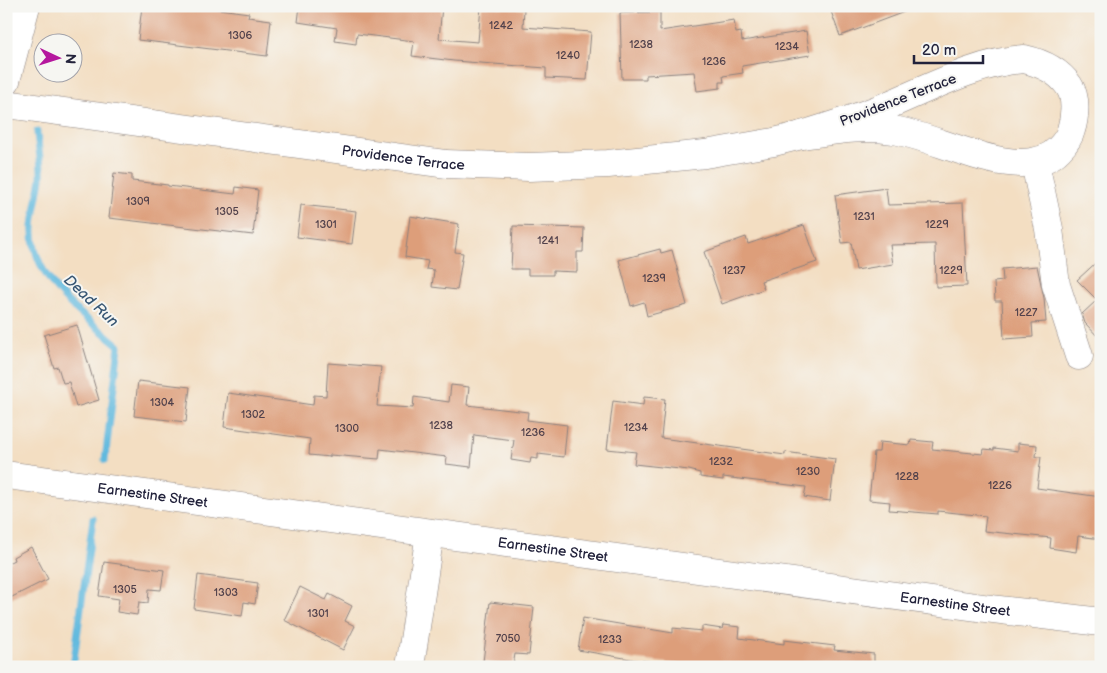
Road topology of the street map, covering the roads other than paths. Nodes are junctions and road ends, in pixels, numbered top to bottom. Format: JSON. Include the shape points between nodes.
{"nodes":[{"id":1,"x":26,"y":6,"type":"edge"},
{"id":2,"x":11,"y":41,"type":"edge"},
{"id":3,"x":6,"y":81,"type":"edge"},
{"id":4,"x":6,"y":104,"type":"edge"},
{"id":5,"x":802,"y":135,"type":"junction"},
{"id":6,"x":1035,"y":163,"type":"junction"},
{"id":7,"x":1079,"y":356,"type":"dead end"},
{"id":8,"x":6,"y":475,"type":"edge"},
{"id":9,"x":430,"y":533,"type":"junction"},
{"id":10,"x":1101,"y":622,"type":"edge"},
{"id":11,"x":410,"y":667,"type":"edge"}],
"edges":[{"from":1,"to":2,"type":"street"},
{"from":2,"to":3,"type":"street"},
{"from":4,"to":5,"type":"street","name":"Providence Terrace","via":[[446,164],[529,168],[706,154]]},
{"from":5,"to":6,"type":"street","name":"Providence Terrace","via":[[853,129],[890,129],[913,133],[989,159],[1016,164]]},
{"from":5,"to":6,"type":"street","name":"Providence Terrace","via":[[954,77],[990,65],[1024,59],[1045,65],[1064,80],[1071,89],[1075,110],[1067,140],[1047,159]]},
{"from":6,"to":7,"type":"street","via":[[1049,229],[1056,284]]},
{"from":8,"to":9,"type":"street","name":"Earnestine Street"},
{"from":9,"to":10,"type":"street","name":"Earnestine Street"},
{"from":9,"to":11,"type":"street"}]}
